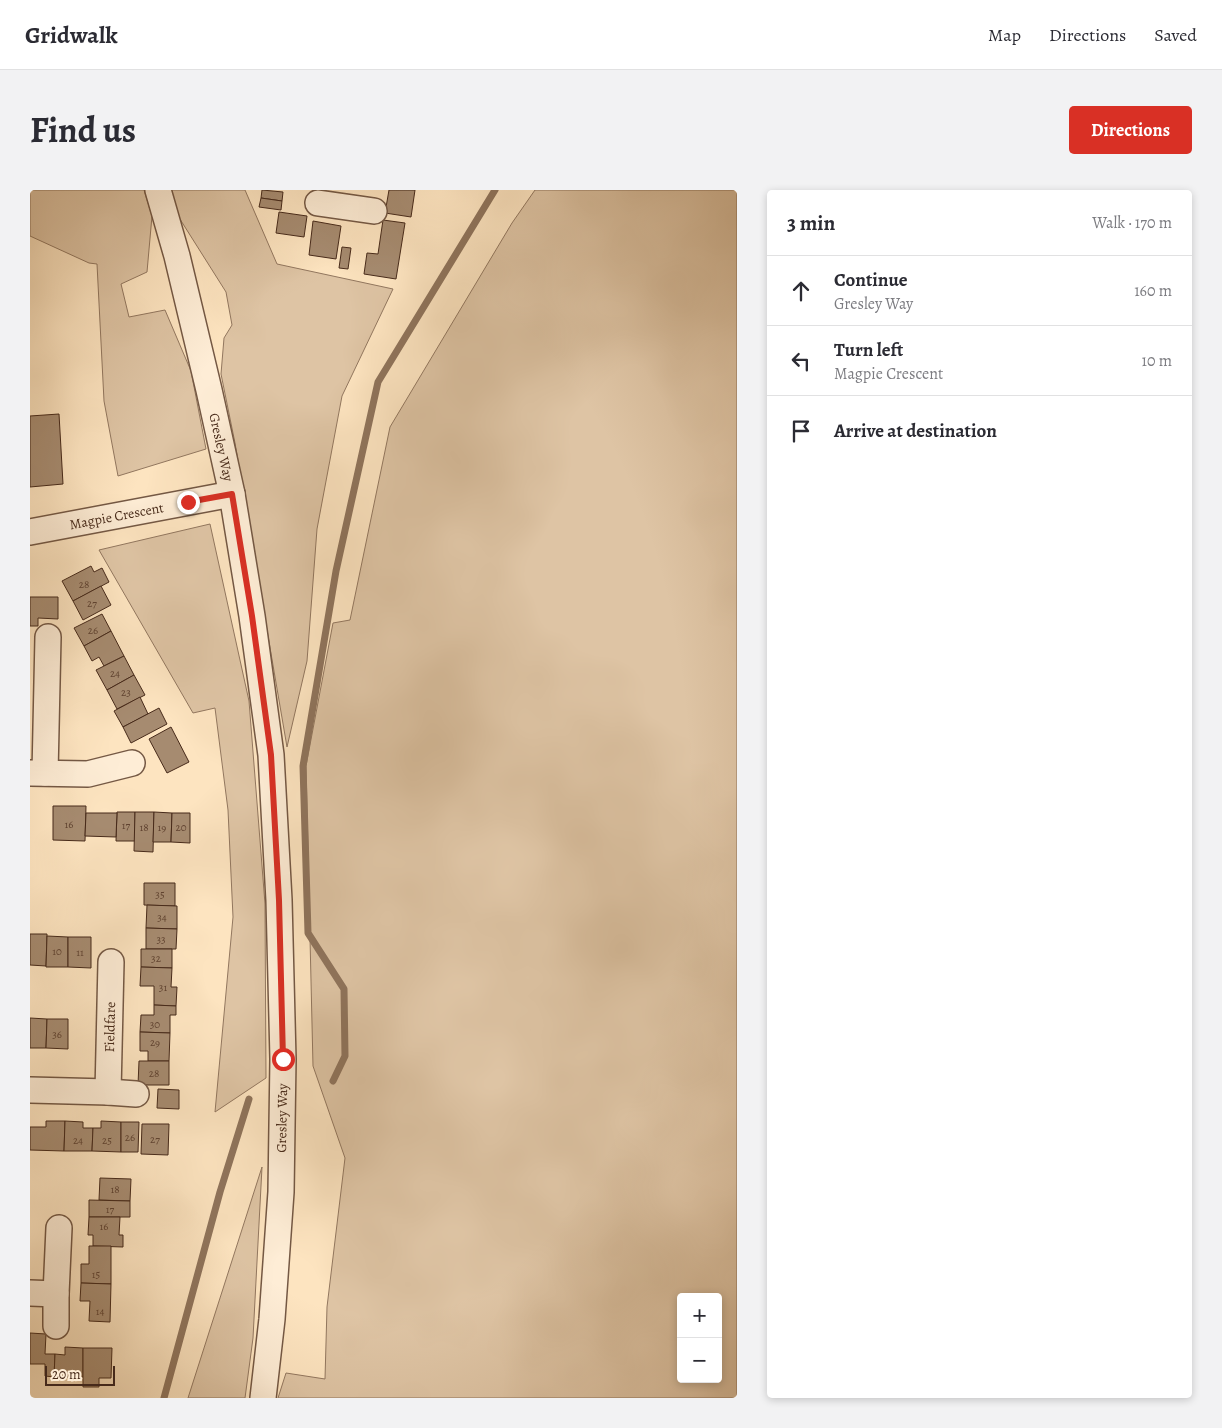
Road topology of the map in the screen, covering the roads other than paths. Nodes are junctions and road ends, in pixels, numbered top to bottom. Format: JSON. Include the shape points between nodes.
{"nodes":[{"id":1,"x":158,"y":190,"type":"edge"},
{"id":2,"x":350,"y":199,"type":"edge"},
{"id":3,"x":318,"y":203,"type":"dead end"},
{"id":4,"x":374,"y":211,"type":"dead end"},
{"id":5,"x":232,"y":494,"type":"junction"},
{"id":6,"x":30,"y":532,"type":"edge"},
{"id":7,"x":48,"y":637,"type":"dead end"},
{"id":8,"x":38,"y":675,"type":"edge"},
{"id":9,"x":132,"y":763,"type":"dead end"},
{"id":10,"x":37,"y":773,"type":"edge"},
{"id":11,"x":111,"y":962,"type":"dead end"},
{"id":12,"x":30,"y":1090,"type":"edge"},
{"id":13,"x":108,"y":1092,"type":"junction"},
{"id":14,"x":136,"y":1094,"type":"dead end"},
{"id":15,"x":59,"y":1228,"type":"dead end"},
{"id":16,"x":30,"y":1293,"type":"edge"},
{"id":17,"x":56,"y":1294,"type":"junction"},
{"id":18,"x":56,"y":1326,"type":"dead end"},
{"id":19,"x":263,"y":1398,"type":"edge"}],
"edges":[{"from":1,"to":5,"type":"street","name":"Gresley Way","via":[[177,256]]},
{"from":2,"to":3,"type":"street"},
{"from":2,"to":4,"type":"street"},
{"from":5,"to":6,"type":"street","name":"Magpie Crescent"},
{"from":5,"to":19,"type":"street","name":"Gresley Way","via":[[271,755],[279,900],[283,1059],[281,1192]]},
{"from":7,"to":8,"type":"street"},
{"from":8,"to":10,"type":"street"},
{"from":9,"to":10,"type":"street","via":[[88,774]]},
{"from":11,"to":13,"type":"street","name":"Fieldfare"},
{"from":12,"to":13,"type":"street"},
{"from":13,"to":14,"type":"street"},
{"from":15,"to":17,"type":"street"},
{"from":16,"to":17,"type":"street"},
{"from":17,"to":18,"type":"street"}]}
